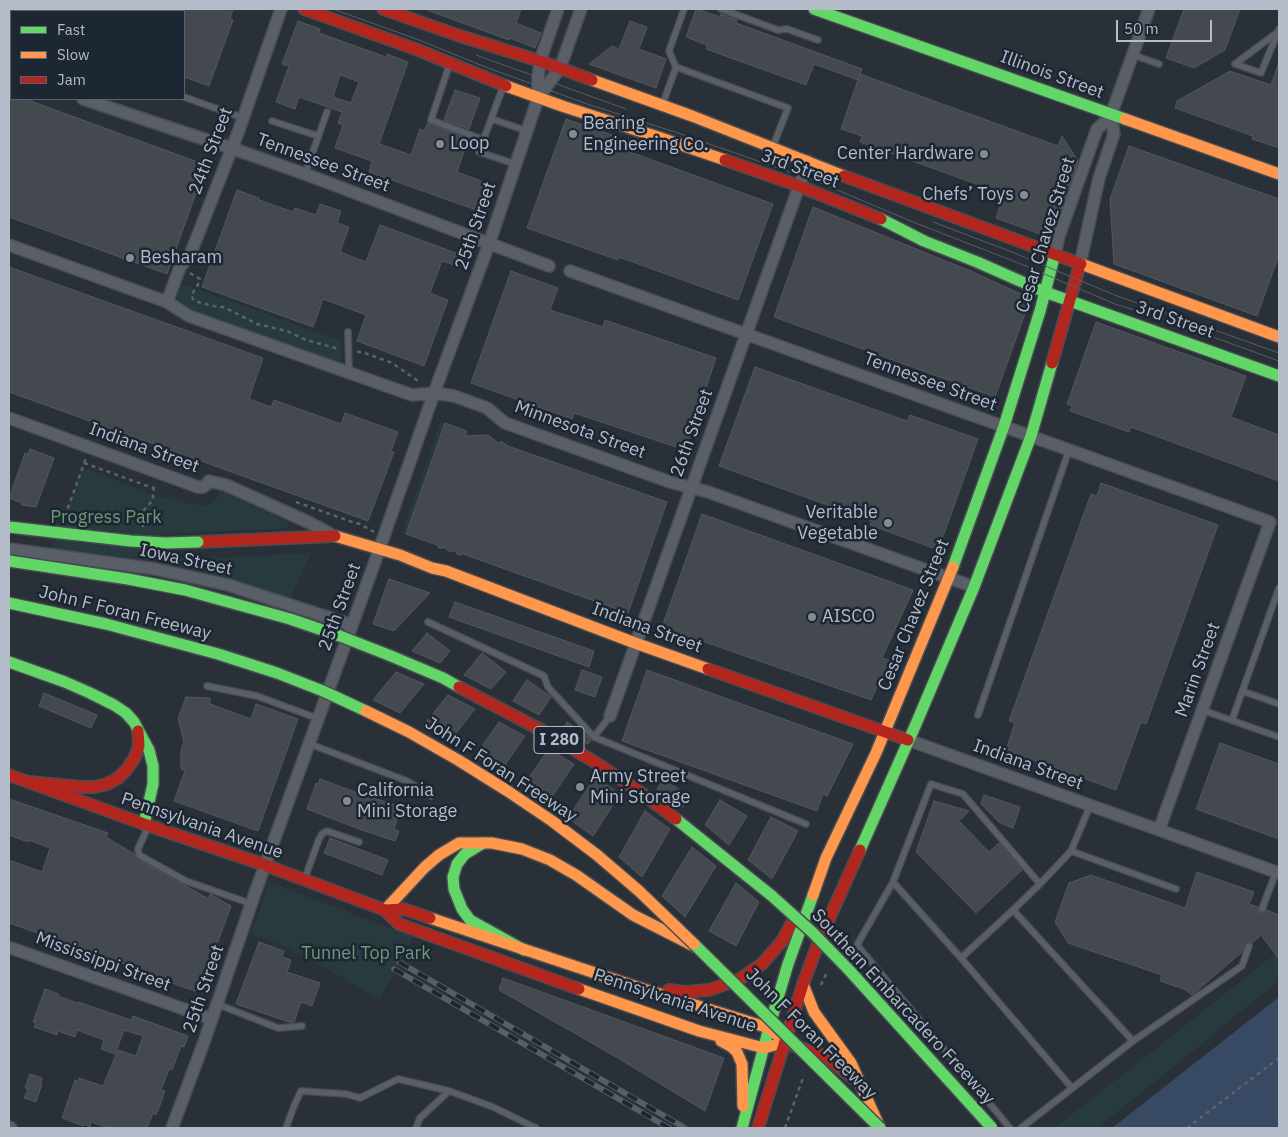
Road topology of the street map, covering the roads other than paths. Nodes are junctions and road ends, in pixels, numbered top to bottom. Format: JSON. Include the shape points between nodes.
{"nodes":[{"id":1,"x":282,"y":9,"type":"edge"},
{"id":2,"x":304,"y":9,"type":"edge"},
{"id":3,"x":382,"y":9,"type":"edge"},
{"id":4,"x":558,"y":9,"type":"edge"},
{"id":5,"x":580,"y":9,"type":"edge"},
{"id":6,"x":684,"y":9,"type":"edge"},
{"id":7,"x":721,"y":9,"type":"edge"},
{"id":8,"x":814,"y":9,"type":"edge"},
{"id":9,"x":1150,"y":9,"type":"edge"},
{"id":10,"x":1279,"y":31,"type":"edge"},
{"id":11,"x":818,"y":40,"type":"dead end"},
{"id":12,"x":1133,"y":55,"type":"junction"},
{"id":13,"x":540,"y":61,"type":"junction"},
{"id":14,"x":450,"y":63,"type":"junction"},
{"id":15,"x":1158,"y":64,"type":"dead end"},
{"id":16,"x":676,"y":67,"type":"junction"},
{"id":17,"x":560,"y":68,"type":"junction"},
{"id":18,"x":504,"y":85,"type":"junction"},
{"id":19,"x":185,"y":97,"type":"edge"},
{"id":20,"x":538,"y":98,"type":"junction"},
{"id":21,"x":87,"y":100,"type":"edge"},
{"id":22,"x":662,"y":105,"type":"junction"},
{"id":23,"x":327,"y":112,"type":"dead end"},
{"id":24,"x":1111,"y":114,"type":"junction"},
{"id":25,"x":243,"y":118,"type":"junction"},
{"id":26,"x":492,"y":119,"type":"junction"},
{"id":27,"x":272,"y":121,"type":"dead end"},
{"id":28,"x":527,"y":131,"type":"junction"},
{"id":29,"x":318,"y":136,"type":"junction"},
{"id":30,"x":484,"y":140,"type":"junction"},
{"id":31,"x":231,"y":148,"type":"junction"},
{"id":32,"x":772,"y":148,"type":"junction"},
{"id":33,"x":808,"y":161,"type":"junction"},
{"id":34,"x":515,"y":164,"type":"junction"},
{"id":35,"x":305,"y":174,"type":"junction"},
{"id":36,"x":1279,"y":174,"type":"edge"},
{"id":37,"x":799,"y":186,"type":"junction"},
{"id":38,"x":489,"y":244,"type":"junction"},
{"id":39,"x":9,"y":245,"type":"edge"},
{"id":40,"x":1055,"y":254,"type":"junction"},
{"id":41,"x":1080,"y":264,"type":"junction"},
{"id":42,"x":549,"y":266,"type":"dead end"},
{"id":43,"x":570,"y":271,"type":"dead end"},
{"id":44,"x":1045,"y":292,"type":"junction"},
{"id":45,"x":167,"y":302,"type":"junction"},
{"id":46,"x":1070,"y":302,"type":"junction"},
{"id":47,"x":348,"y":332,"type":"dead end"},
{"id":48,"x":746,"y":334,"type":"junction"},
{"id":49,"x":1279,"y":337,"type":"edge"},
{"id":50,"x":349,"y":372,"type":"junction"},
{"id":51,"x":1279,"y":376,"type":"edge"},
{"id":52,"x":434,"y":393,"type":"junction"},
{"id":53,"x":9,"y":418,"type":"edge"},
{"id":54,"x":1004,"y":426,"type":"junction"},
{"id":55,"x":1031,"y":436,"type":"junction"},
{"id":56,"x":1068,"y":450,"type":"junction"},
{"id":57,"x":691,"y":487,"type":"junction"},
{"id":58,"x":1275,"y":523,"type":"edge"},
{"id":59,"x":9,"y":527,"type":"edge"},
{"id":60,"x":335,"y":536,"type":"junction"},
{"id":61,"x":9,"y":549,"type":"edge"},
{"id":62,"x":379,"y":549,"type":"junction"},
{"id":63,"x":9,"y":561,"type":"edge"},
{"id":64,"x":949,"y":578,"type":"junction"},
{"id":65,"x":974,"y":587,"type":"junction"},
{"id":66,"x":1279,"y":588,"type":"edge"},
{"id":67,"x":9,"y":603,"type":"edge"},
{"id":68,"x":428,"y":622,"type":"dead end"},
{"id":69,"x":352,"y":625,"type":"junction"},
{"id":70,"x":636,"y":643,"type":"junction"},
{"id":71,"x":9,"y":662,"type":"edge"},
{"id":72,"x":207,"y":686,"type":"dead end"},
{"id":73,"x":1242,"y":691,"type":"junction"},
{"id":74,"x":1279,"y":704,"type":"edge"},
{"id":75,"x":1202,"y":710,"type":"junction"},
{"id":76,"x":978,"y":715,"type":"dead end"},
{"id":77,"x":610,"y":716,"type":"joint"},
{"id":78,"x":318,"y":719,"type":"junction"},
{"id":79,"x":1232,"y":720,"type":"junction"},
{"id":80,"x":138,"y":731,"type":"junction"},
{"id":81,"x":885,"y":732,"type":"junction"},
{"id":82,"x":594,"y":737,"type":"junction"},
{"id":83,"x":1279,"y":737,"type":"edge"},
{"id":84,"x":908,"y":740,"type":"junction"},
{"id":85,"x":310,"y":744,"type":"junction"},
{"id":86,"x":9,"y":775,"type":"edge"},
{"id":87,"x":29,"y":782,"type":"junction"},
{"id":88,"x":431,"y":796,"type":"dead end"},
{"id":89,"x":1090,"y":806,"type":"junction"},
{"id":90,"x":806,"y":824,"type":"dead end"},
{"id":91,"x":146,"y":825,"type":"junction"},
{"id":92,"x":1159,"y":830,"type":"junction"},
{"id":93,"x":359,"y":842,"type":"dead end"},
{"id":94,"x":488,"y":843,"type":"junction"},
{"id":95,"x":1072,"y":851,"type":"junction"},
{"id":96,"x":826,"y":858,"type":"junction"},
{"id":97,"x":266,"y":865,"type":"junction"},
{"id":98,"x":1277,"y":872,"type":"edge"},
{"id":99,"x":304,"y":880,"type":"junction"},
{"id":100,"x":893,"y":882,"type":"junction"},
{"id":101,"x":1040,"y":884,"type":"junction"},
{"id":102,"x":1176,"y":889,"type":"dead end"},
{"id":103,"x":252,"y":904,"type":"junction"},
{"id":104,"x":1262,"y":909,"type":"dead end"},
{"id":105,"x":385,"y":910,"type":"junction"},
{"id":106,"x":1013,"y":910,"type":"junction"},
{"id":107,"x":1249,"y":946,"type":"dead end"},
{"id":108,"x":11,"y":948,"type":"dead end"},
{"id":109,"x":524,"y":950,"type":"junction"},
{"id":110,"x":701,"y":950,"type":"junction"},
{"id":111,"x":961,"y":958,"type":"junction"},
{"id":112,"x":803,"y":984,"type":"junction"},
{"id":113,"x":640,"y":988,"type":"junction"},
{"id":114,"x":217,"y":1004,"type":"junction"},
{"id":115,"x":212,"y":1019,"type":"junction"},
{"id":116,"x":302,"y":1026,"type":"dead end"},
{"id":117,"x":769,"y":1028,"type":"junction"},
{"id":118,"x":699,"y":1031,"type":"junction"},
{"id":119,"x":1133,"y":1040,"type":"junction"},
{"id":120,"x":785,"y":1043,"type":"junction"},
{"id":121,"x":764,"y":1048,"type":"junction"},
{"id":122,"x":860,"y":1083,"type":"junction"},
{"id":123,"x":1072,"y":1088,"type":"junction"},
{"id":124,"x":449,"y":1091,"type":"junction"},
{"id":125,"x":743,"y":1125,"type":"edge"},
{"id":126,"x":172,"y":1128,"type":"edge"},
{"id":127,"x":286,"y":1128,"type":"edge"},
{"id":128,"x":416,"y":1128,"type":"edge"},
{"id":129,"x":536,"y":1128,"type":"edge"},
{"id":130,"x":758,"y":1128,"type":"edge"},
{"id":131,"x":880,"y":1128,"type":"edge"},
{"id":132,"x":992,"y":1128,"type":"edge"},
{"id":133,"x":1010,"y":1128,"type":"edge"},
{"id":134,"x":1021,"y":1128,"type":"edge"}],
"edges":[{"from":1,"to":25,"type":"street","name":"24th Street"},
{"from":2,"to":14,"type":"main road","name":"3rd Street"},
{"from":3,"to":13,"type":"main road","name":"3rd Street"},
{"from":4,"to":13,"type":"street","name":"25th Street"},
{"from":5,"to":17,"type":"street","name":"25th Street"},
{"from":6,"to":16,"type":"lane","via":[[670,50]]},
{"from":7,"to":11,"type":"lane","via":[[778,30],[788,29]]},
{"from":8,"to":24,"type":"main road","name":"Illinois Street"},
{"from":9,"to":12,"type":"street","name":"Cesar Chavez Street"},
{"from":10,"to":10,"type":"lane","via":[[1257,48],[1235,64],[1261,73]]},
{"from":12,"to":15,"type":"lane"},
{"from":12,"to":24,"type":"street","name":"Cesar Chavez Street"},
{"from":13,"to":17,"type":"main road","name":"3rd Street"},
{"from":13,"to":20,"type":"street","name":"25th Street"},
{"from":14,"to":18,"type":"main road","name":"3rd Street"},
{"from":14,"to":30,"type":"lane","via":[[431,120]]},
{"from":16,"to":22,"type":"lane"},
{"from":16,"to":32,"type":"lane","via":[[788,108]]},
{"from":17,"to":20,"type":"street","name":"25th Street"},
{"from":17,"to":22,"type":"main road","name":"3rd Street"},
{"from":18,"to":20,"type":"main road","name":"3rd Street"},
{"from":18,"to":26,"type":"lane"},
{"from":19,"to":25,"type":"lane"},
{"from":20,"to":28,"type":"street","name":"25th Street"},
{"from":20,"to":37,"type":"main road","name":"3rd Street"},
{"from":21,"to":31,"type":"street","name":"Tennessee Street"},
{"from":22,"to":32,"type":"main road","name":"3rd Street"},
{"from":23,"to":29,"type":"lane"},
{"from":24,"to":36,"type":"main road","name":"Illinois Street"},
{"from":24,"to":40,"type":"street","name":"Cesar Chavez Street","via":[[1097,129]]},
{"from":24,"to":41,"type":"street","name":"Cesar Chavez Street","via":[[1114,134],[1099,178]]},
{"from":25,"to":31,"type":"street","name":"24th Street"},
{"from":26,"to":28,"type":"lane"},
{"from":26,"to":30,"type":"lane"},
{"from":27,"to":29,"type":"lane"},
{"from":28,"to":34,"type":"street","name":"25th Street"},
{"from":29,"to":35,"type":"lane"},
{"from":30,"to":34,"type":"lane","via":[[479,152]]},
{"from":31,"to":35,"type":"street","name":"Tennessee Street"},
{"from":31,"to":45,"type":"street","name":"24th Street","via":[[190,255],[180,267]]},
{"from":32,"to":33,"type":"main road","name":"3rd Street"},
{"from":33,"to":37,"type":"street","name":"26th Street"},
{"from":33,"to":40,"type":"main road","name":"3rd Street"},
{"from":34,"to":38,"type":"street","name":"25th Street"},
{"from":35,"to":38,"type":"street","name":"Tennessee Street"},
{"from":37,"to":44,"type":"main road","name":"3rd Street"},
{"from":37,"to":48,"type":"street","name":"26th Street"},
{"from":38,"to":42,"type":"street","name":"Tennessee Street"},
{"from":38,"to":52,"type":"street","name":"25th Street"},
{"from":39,"to":45,"type":"street","name":"Minnesota Street"},
{"from":40,"to":41,"type":"main road","name":"3rd Street"},
{"from":40,"to":44,"type":"main road","name":"Cesar Chavez Street"},
{"from":41,"to":46,"type":"main road","name":"Cesar Chavez Street"},
{"from":41,"to":49,"type":"main road","name":"3rd Street"},
{"from":43,"to":48,"type":"street","name":"Tennessee Street"},
{"from":44,"to":46,"type":"main road","name":"3rd Street"},
{"from":44,"to":54,"type":"main road","name":"Cesar Chavez Street"},
{"from":45,"to":50,"type":"street","name":"Minnesota Street","via":[[189,316]]},
{"from":46,"to":51,"type":"main road","name":"3rd Street"},
{"from":46,"to":55,"type":"main road","name":"Cesar Chavez Street"},
{"from":47,"to":50,"type":"lane"},
{"from":48,"to":54,"type":"street","name":"Tennessee Street"},
{"from":48,"to":57,"type":"street","name":"26th Street"},
{"from":50,"to":52,"type":"street","name":"Minnesota Street","via":[[412,395]]},
{"from":52,"to":57,"type":"street","name":"Minnesota Street","via":[[454,396],[487,408],[505,423]]},
{"from":52,"to":62,"type":"street","name":"25th Street"},
{"from":53,"to":60,"type":"street","name":"Indiana Street","via":[[198,487],[209,481],[226,485]]},
{"from":54,"to":55,"type":"street","name":"Tennessee Street"},
{"from":54,"to":64,"type":"main road","name":"Cesar Chavez Street"},
{"from":55,"to":56,"type":"street","name":"Tennessee Street"},
{"from":55,"to":65,"type":"main road","name":"Cesar Chavez Street"},
{"from":56,"to":58,"type":"street","name":"Tennessee Street"},
{"from":56,"to":76,"type":"lane"},
{"from":57,"to":64,"type":"street","name":"Minnesota Street"},
{"from":57,"to":70,"type":"street","name":"26th Street"},
{"from":58,"to":75,"type":"street","name":"Marin Street"},
{"from":59,"to":60,"type":"main road","bridge":true,"via":[[165,542]]},
{"from":60,"to":62,"type":"main road","name":"Indiana Street"},
{"from":61,"to":69,"type":"street","name":"Iowa Street","via":[[155,570],[228,586]]},
{"from":62,"to":69,"type":"street","name":"25th Street"},
{"from":62,"to":70,"type":"main road","name":"Indiana Street","via":[[446,570]]},
{"from":63,"to":132,"type":"main road","name":"Southern Embarcadero Freeway","number":"I 280","bridge":true,"via":[[175,588],[290,619],[443,678],[544,730],[640,792],[772,896],[849,970]]},
{"from":64,"to":65,"type":"street","name":"Minnesota Street"},
{"from":64,"to":81,"type":"main road","name":"Cesar Chavez Street"},
{"from":65,"to":84,"type":"main road","name":"Cesar Chavez Street"},
{"from":66,"to":73,"type":"lane"},
{"from":67,"to":110,"type":"main road","name":"John F Foran Freeway","bridge":true,"via":[[106,624],[218,654],[278,673],[376,715],[458,760],[552,821],[604,861]]},
{"from":68,"to":82,"type":"lane","via":[[544,676],[548,688]]},
{"from":69,"to":78,"type":"street","name":"25th Street"},
{"from":70,"to":77,"type":"street","name":"26th Street"},
{"from":70,"to":81,"type":"main road","name":"Indiana Street"},
{"from":71,"to":80,"type":"main road","via":[[65,682],[114,705],[126,713]]},
{"from":72,"to":78,"type":"lane","via":[[256,696]]},
{"from":73,"to":74,"type":"lane"},
{"from":73,"to":79,"type":"lane"},
{"from":75,"to":79,"type":"lane"},
{"from":75,"to":92,"type":"street","name":"Marin Street"},
{"from":77,"to":82,"type":"lane"},
{"from":78,"to":85,"type":"street","name":"25th Street"},
{"from":79,"to":83,"type":"lane"},
{"from":80,"to":87,"type":"main road","via":[[139,746],[134,757],[118,778],[107,784],[82,787]]},
{"from":80,"to":91,"type":"main road","via":[[149,750],[152,766],[153,784]]},
{"from":81,"to":84,"type":"main road","name":"Indiana Street"},
{"from":81,"to":96,"type":"main road","name":"Cesar Chavez Street"},
{"from":82,"to":90,"type":"lane"},
{"from":84,"to":89,"type":"street","name":"Indiana Street"},
{"from":84,"to":112,"type":"main road","name":"Cesar Chavez Street"},
{"from":85,"to":88,"type":"lane","via":[[407,781]]},
{"from":85,"to":97,"type":"street","name":"25th Street"},
{"from":86,"to":87,"type":"main road","name":"Pennsylvania Avenue"},
{"from":87,"to":91,"type":"main road","name":"Pennsylvania Avenue"},
{"from":89,"to":92,"type":"street","name":"Indiana Street"},
{"from":89,"to":95,"type":"lane"},
{"from":91,"to":97,"type":"main road","name":"Pennsylvania Avenue"},
{"from":91,"to":103,"type":"lane","via":[[139,855],[186,881]]},
{"from":92,"to":98,"type":"street","name":"Indiana Street"},
{"from":93,"to":99,"type":"lane","via":[[327,831],[322,834]]},
{"from":94,"to":105,"type":"main road","via":[[460,843],[439,855]]},
{"from":94,"to":109,"type":"main road","via":[[465,854],[457,864],[454,889],[470,920]]},
{"from":94,"to":110,"type":"main road","bridge":true,"via":[[550,860],[633,916]]},
{"from":95,"to":101,"type":"lane"},
{"from":95,"to":102,"type":"lane"},
{"from":96,"to":113,"type":"main road","via":[[782,941],[762,964],[740,979],[709,990],[685,992]]},
{"from":96,"to":117,"type":"main road","name":"Cesar Chavez Street"},
{"from":97,"to":99,"type":"main road","name":"Pennsylvania Avenue"},
{"from":97,"to":103,"type":"street","name":"25th Street"},
{"from":98,"to":104,"type":"lane"},
{"from":99,"to":105,"type":"main road","name":"Pennsylvania Avenue"},
{"from":100,"to":101,"type":"lane","via":[[931,784],[963,794]]},
{"from":100,"to":111,"type":"lane"},
{"from":100,"to":133,"type":"lane","via":[[856,945]]},
{"from":101,"to":106,"type":"lane"},
{"from":103,"to":114,"type":"street","name":"25th Street"},
{"from":105,"to":109,"type":"main road","name":"Pennsylvania Avenue","via":[[404,909]]},
{"from":105,"to":118,"type":"main road","name":"Pennsylvania Avenue","via":[[399,924]]},
{"from":106,"to":111,"type":"lane"},
{"from":106,"to":119,"type":"lane"},
{"from":107,"to":119,"type":"lane","via":[[1242,966]]},
{"from":108,"to":115,"type":"street","name":"Mississippi Street"},
{"from":109,"to":113,"type":"main road","name":"Pennsylvania Avenue"},
{"from":110,"to":131,"type":"main road","name":"John F Foran Freeway","bridge":true},
{"from":111,"to":123,"type":"lane"},
{"from":112,"to":120,"type":"main road","name":"Cesar Chavez Street"},
{"from":112,"to":122,"type":"main road","via":[[814,1012],[851,1063]]},
{"from":113,"to":117,"type":"main road","name":"Pennsylvania Avenue"},
{"from":114,"to":115,"type":"street","name":"25th Street"},
{"from":114,"to":116,"type":"lane","via":[[278,1028]]},
{"from":115,"to":126,"type":"street","name":"25th Street"},
{"from":117,"to":120,"type":"main road","name":"Pennsylvania Avenue"},
{"from":117,"to":121,"type":"main road","name":"Cesar Chavez Street"},
{"from":118,"to":121,"type":"main road","name":"Pennsylvania Avenue"},
{"from":118,"to":125,"type":"main road","via":[[737,1052],[742,1064]]},
{"from":119,"to":123,"type":"lane"},
{"from":120,"to":121,"type":"main road","name":"Pennsylvania Avenue"},
{"from":120,"to":122,"type":"main road","via":[[825,1056]]},
{"from":120,"to":130,"type":"main road","name":"Cesar Chavez Street"},
{"from":121,"to":125,"type":"main road","name":"Cesar Chavez Street"},
{"from":122,"to":131,"type":"main road"},
{"from":123,"to":134,"type":"lane"},
{"from":124,"to":127,"type":"lane","via":[[398,1079],[360,1098],[301,1091]]},
{"from":124,"to":128,"type":"lane","via":[[420,1118]]},
{"from":124,"to":129,"type":"lane","via":[[494,1107]]}]}
